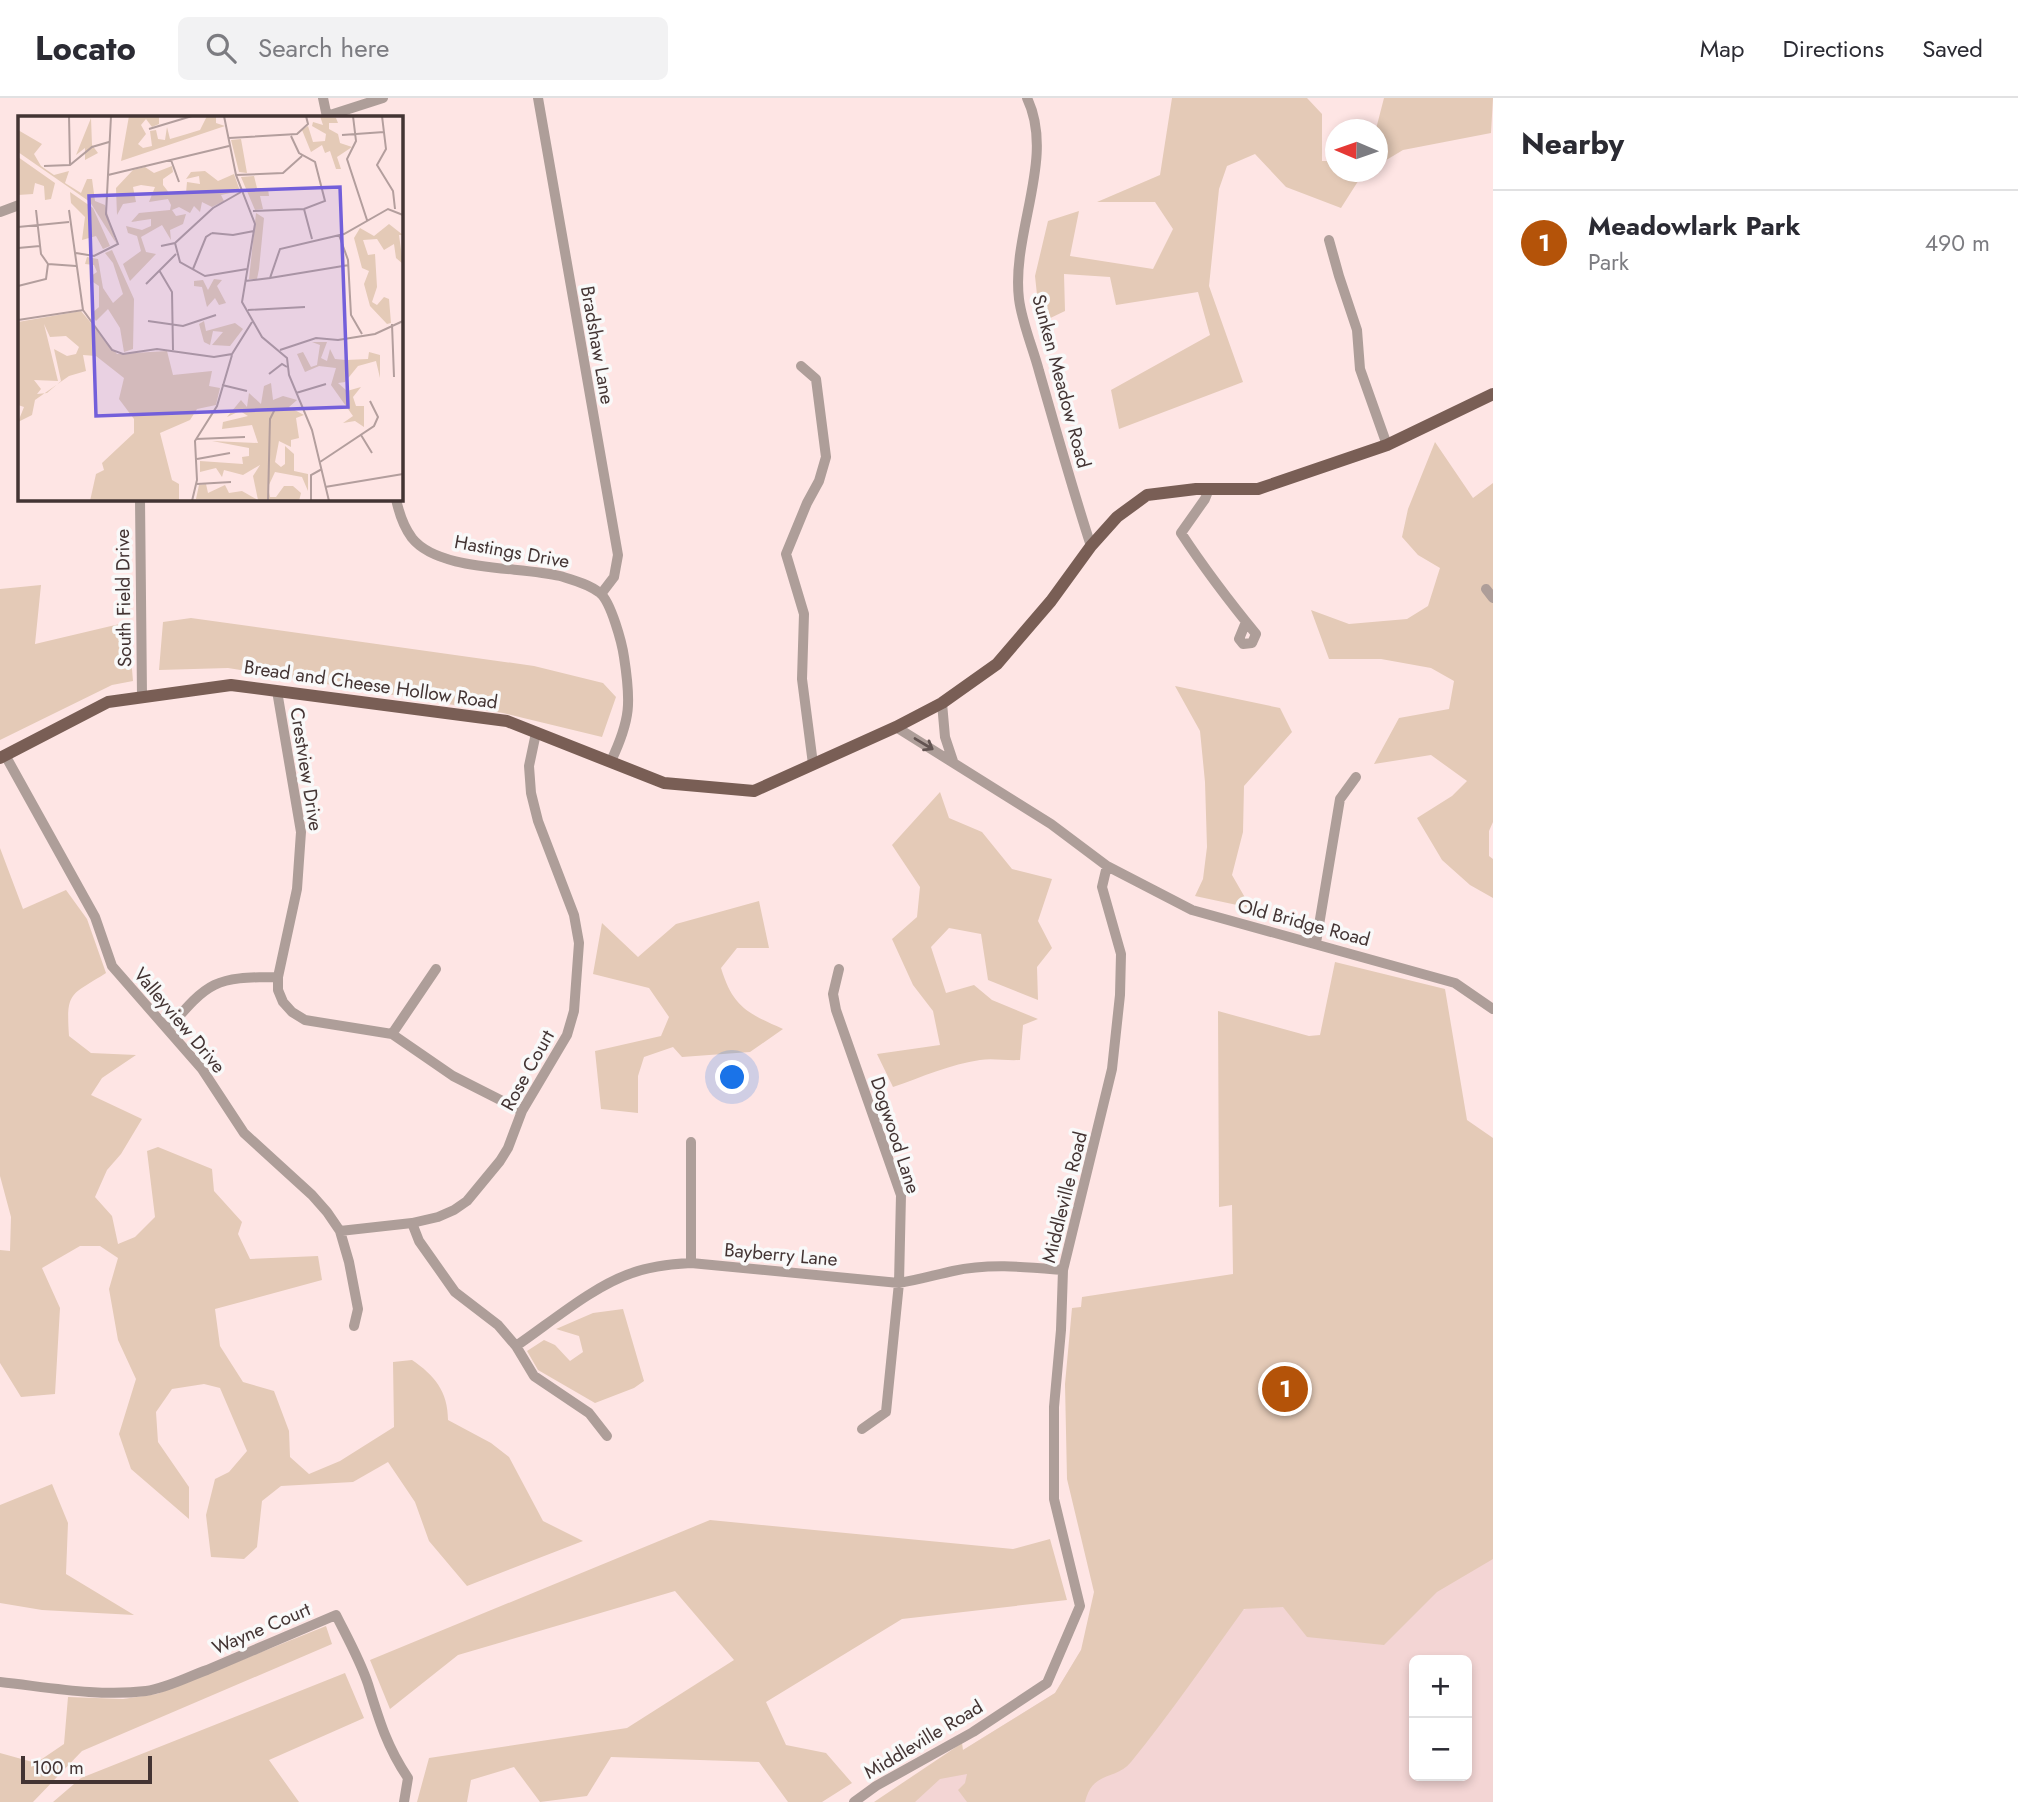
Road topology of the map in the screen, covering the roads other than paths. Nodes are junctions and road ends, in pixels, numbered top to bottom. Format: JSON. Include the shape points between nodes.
{"nodes":[{"id":1,"x":323,"y":98,"type":"edge"},
{"id":2,"x":383,"y":98,"type":"edge"},
{"id":3,"x":538,"y":98,"type":"edge"},
{"id":4,"x":1027,"y":98,"type":"edge"},
{"id":5,"x":327,"y":116,"type":"edge"},
{"id":6,"x":18,"y":205,"type":"edge"},
{"id":7,"x":0,"y":212,"type":"edge"},
{"id":8,"x":1329,"y":240,"type":"dead end"},
{"id":9,"x":801,"y":366,"type":"dead end"},
{"id":10,"x":1493,"y":394,"type":"edge"},
{"id":11,"x":1387,"y":445,"type":"junction"},
{"id":12,"x":1209,"y":489,"type":"junction"},
{"id":13,"x":140,"y":500,"type":"edge"},
{"id":14,"x":396,"y":500,"type":"edge"},
{"id":15,"x":1091,"y":546,"type":"junction"},
{"id":16,"x":601,"y":594,"type":"junction"},
{"id":17,"x":1246,"y":622,"type":"dead end"},
{"id":18,"x":277,"y":691,"type":"junction"},
{"id":19,"x":142,"y":696,"type":"junction"},
{"id":20,"x":942,"y":703,"type":"junction"},
{"id":21,"x":896,"y":727,"type":"junction"},
{"id":22,"x":536,"y":733,"type":"junction"},
{"id":23,"x":2,"y":757,"type":"edge"},
{"id":24,"x":611,"y":761,"type":"junction"},
{"id":25,"x":953,"y":761,"type":"junction"},
{"id":26,"x":813,"y":764,"type":"junction"},
{"id":27,"x":1356,"y":777,"type":"dead end"},
{"id":28,"x":1107,"y":866,"type":"junction"},
{"id":29,"x":1315,"y":943,"type":"junction"},
{"id":30,"x":839,"y":969,"type":"dead end"},
{"id":31,"x":436,"y":970,"type":"dead end"},
{"id":32,"x":278,"y":978,"type":"junction"},
{"id":33,"x":1493,"y":1009,"type":"edge"},
{"id":34,"x":168,"y":1029,"type":"junction"},
{"id":35,"x":393,"y":1034,"type":"junction"},
{"id":36,"x":522,"y":1111,"type":"junction"},
{"id":37,"x":691,"y":1142,"type":"dead end"},
{"id":38,"x":412,"y":1223,"type":"junction"},
{"id":39,"x":340,"y":1231,"type":"junction"},
{"id":40,"x":691,"y":1263,"type":"junction"},
{"id":41,"x":1063,"y":1270,"type":"junction"},
{"id":42,"x":899,"y":1283,"type":"junction"},
{"id":43,"x":354,"y":1326,"type":"dead end"},
{"id":44,"x":516,"y":1346,"type":"junction"},
{"id":45,"x":862,"y":1429,"type":"dead end"},
{"id":46,"x":607,"y":1436,"type":"dead end"},
{"id":47,"x":0,"y":1682,"type":"edge"},
{"id":48,"x":404,"y":1802,"type":"edge"},
{"id":49,"x":854,"y":1802,"type":"edge"}],
"edges":[{"from":1,"to":5,"type":"street"},
{"from":2,"to":5,"type":"street"},
{"from":3,"to":16,"type":"street","name":"Bradshaw Lane","via":[[618,555],[614,577]]},
{"from":4,"to":15,"type":"street","name":"Sunken Meadow Road","via":[[1038,151],[1021,240],[1019,299]]},
{"from":6,"to":7,"type":"street"},
{"from":8,"to":11,"type":"street","via":[[1357,330],[1360,369]]},
{"from":9,"to":26,"type":"street","via":[[816,379],[826,457],[786,554],[804,614],[802,679]]},
{"from":10,"to":11,"type":"main road","name":"Bread and Cheese Hollow Road"},
{"from":11,"to":12,"type":"main road","name":"Bread and Cheese Hollow Road","via":[[1258,489]]},
{"from":12,"to":15,"type":"main road","name":"Bread and Cheese Hollow Road","via":[[1147,495],[1117,517]]},
{"from":12,"to":17,"type":"street","via":[[1181,533]]},
{"from":13,"to":19,"type":"street","name":"South Field Drive"},
{"from":14,"to":16,"type":"street","name":"Hastings Drive","via":[[402,522],[414,540],[434,555],[548,573]]},
{"from":15,"to":20,"type":"main road","name":"Bread and Cheese Hollow Road","via":[[997,664]]},
{"from":16,"to":24,"type":"street","via":[[621,637],[629,692],[624,734]]},
{"from":18,"to":19,"type":"main road","name":"Bread and Cheese Hollow Road","via":[[231,685]]},
{"from":18,"to":22,"type":"main road","name":"Bread and Cheese Hollow Road","via":[[507,721]]},
{"from":18,"to":32,"type":"street","name":"Crestview Drive","via":[[301,832],[297,889]]},
{"from":19,"to":23,"type":"main road","name":"Bread and Cheese Hollow Road","via":[[108,702]]},
{"from":20,"to":21,"type":"main road","name":"Bread and Cheese Hollow Road"},
{"from":20,"to":25,"type":"street"},
{"from":21,"to":25,"type":"street","one_way":true},
{"from":21,"to":26,"type":"main road","name":"Bread and Cheese Hollow Road"},
{"from":22,"to":24,"type":"main road","name":"Bread and Cheese Hollow Road"},
{"from":22,"to":36,"type":"street","name":"Rose Court","via":[[529,766],[531,793],[574,915],[579,943],[574,1011],[567,1035]]},
{"from":23,"to":34,"type":"street","name":"Valleyview Drive","via":[[94,917],[112,966]]},
{"from":24,"to":26,"type":"main road","name":"Bread and Cheese Hollow Road","via":[[664,783],[754,791]]},
{"from":25,"to":28,"type":"street"},
{"from":27,"to":29,"type":"street","via":[[1340,799]]},
{"from":28,"to":29,"type":"street","name":"Old Bridge Road","via":[[1192,910]]},
{"from":28,"to":41,"type":"street","name":"Middleville Road","via":[[1102,887],[1121,954],[1112,1069]]},
{"from":29,"to":33,"type":"street","name":"Old Bridge Road","via":[[1455,983]]},
{"from":30,"to":42,"type":"street","name":"Dogwood Lane","via":[[836,1010],[901,1195]]},
{"from":31,"to":35,"type":"street"},
{"from":32,"to":34,"type":"street","via":[[224,980],[196,996]]},
{"from":32,"to":35,"type":"street","via":[[283,1002],[305,1020]]},
{"from":34,"to":39,"type":"street","name":"Valleyview Drive","via":[[202,1069],[244,1133],[319,1203]]},
{"from":35,"to":36,"type":"street","via":[[453,1076]]},
{"from":36,"to":38,"type":"street","name":"Rose Court","via":[[500,1161],[467,1201],[438,1217]]},
{"from":37,"to":40,"type":"street"},
{"from":38,"to":39,"type":"street","name":"Rose Court"},
{"from":38,"to":44,"type":"street","via":[[419,1241],[455,1292],[498,1325]]},
{"from":39,"to":43,"type":"street","name":"Valleyview Drive","via":[[358,1309]]},
{"from":40,"to":42,"type":"street","name":"Bayberry Lane"},
{"from":40,"to":44,"type":"street","name":"Bayberry Lane","via":[[652,1267],[612,1280]]},
{"from":41,"to":42,"type":"street","name":"Bayberry Lane","via":[[993,1266]]},
{"from":41,"to":49,"type":"street","name":"Middleville Road","via":[[1054,1396],[1054,1499],[1080,1606],[1047,1682]]},
{"from":42,"to":45,"type":"street","name":"Dogwood Lane","via":[[886,1412]]},
{"from":44,"to":46,"type":"street","via":[[534,1376],[589,1413]]},
{"from":47,"to":48,"type":"street","name":"Wayne Court","via":[[148,1690],[336,1615],[367,1683],[382,1732],[408,1779]]}]}
